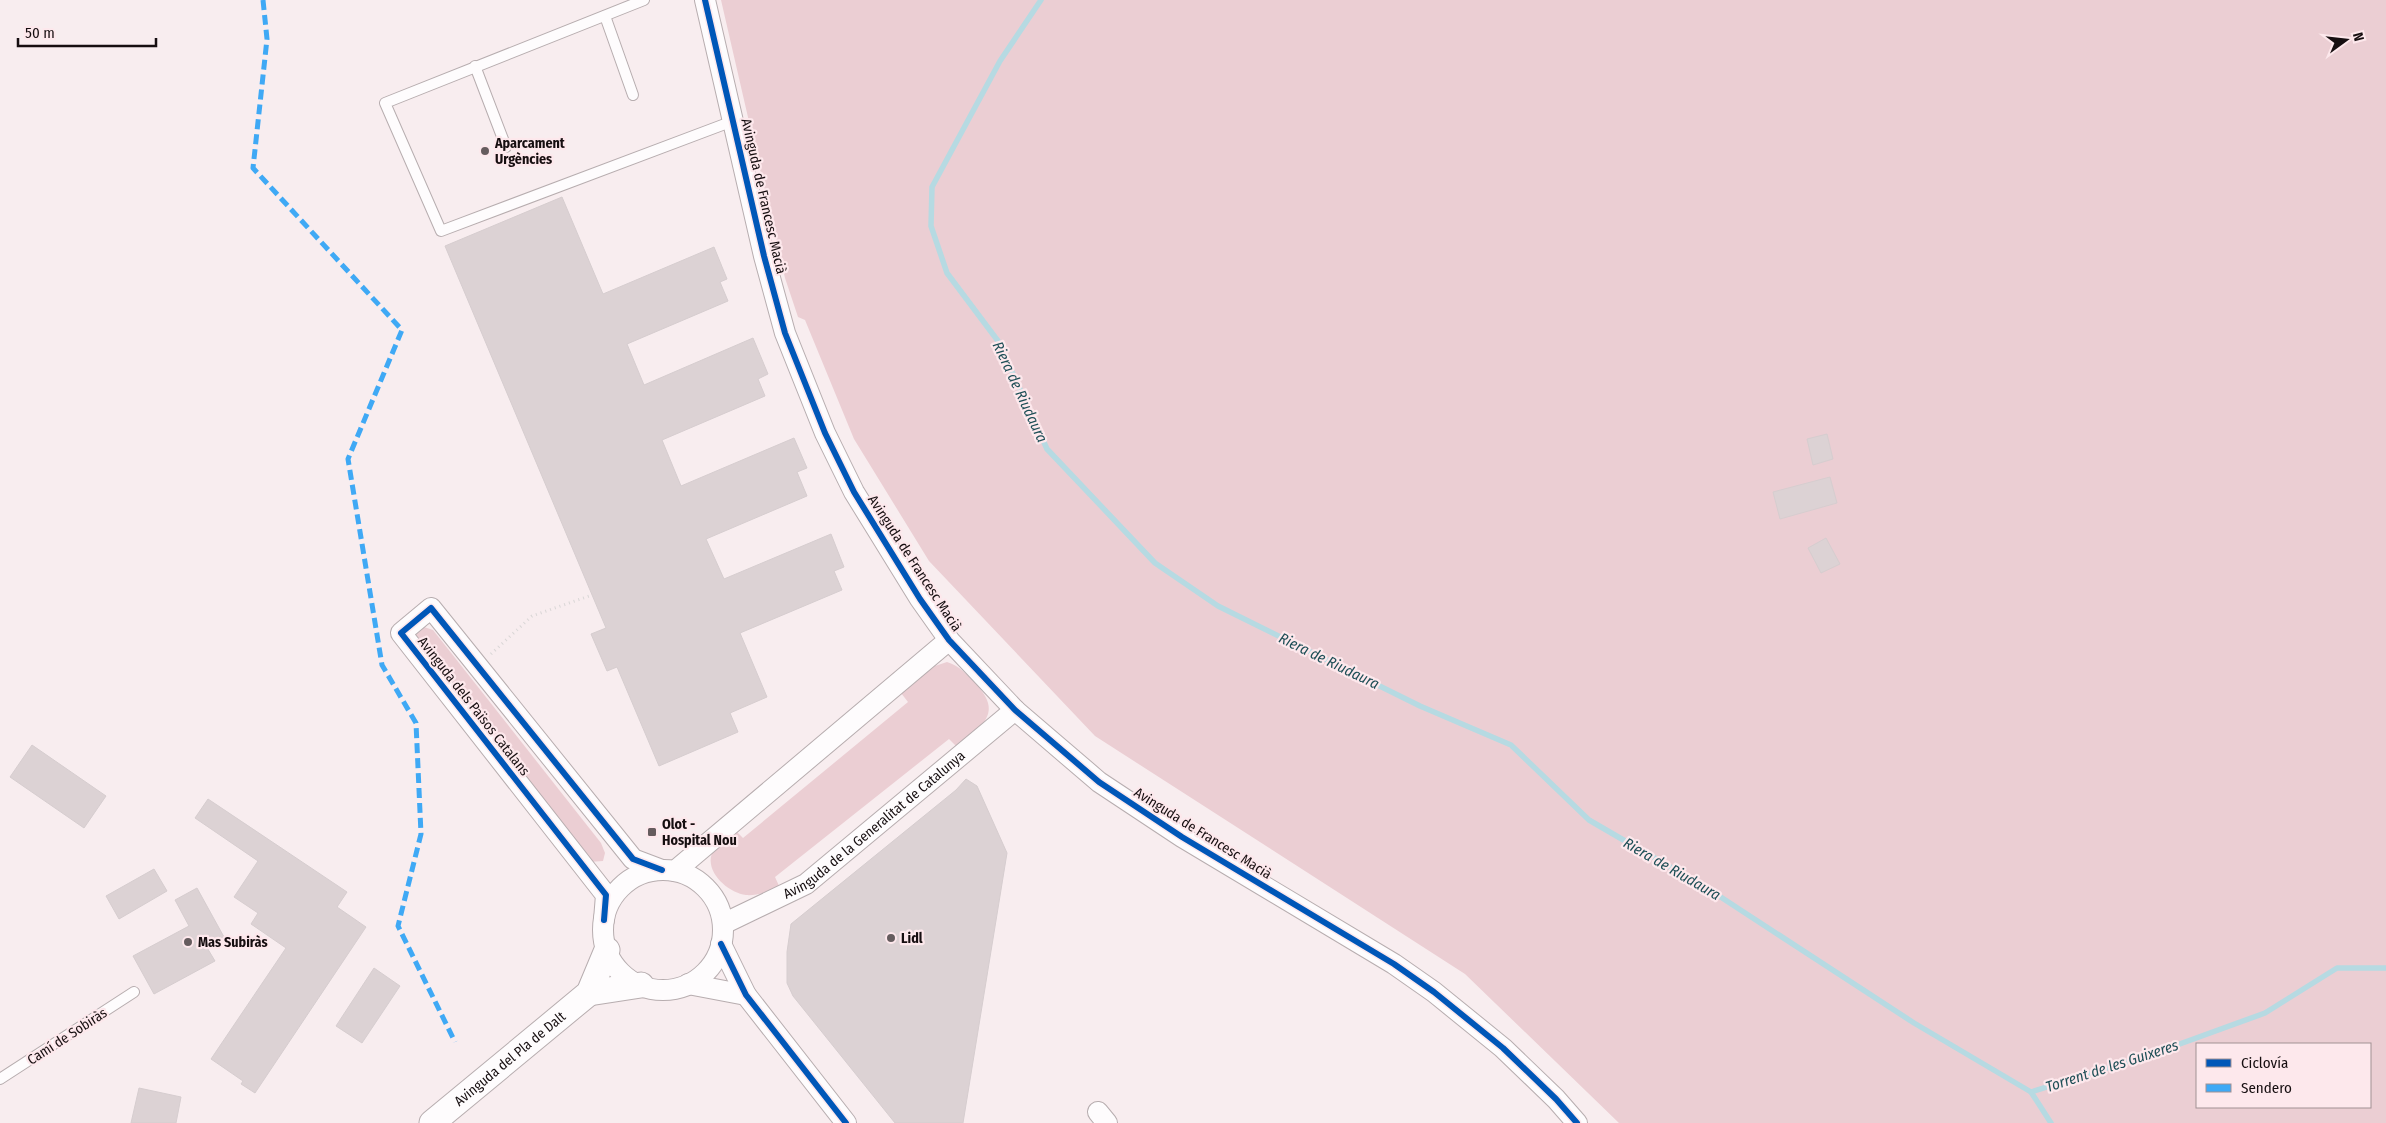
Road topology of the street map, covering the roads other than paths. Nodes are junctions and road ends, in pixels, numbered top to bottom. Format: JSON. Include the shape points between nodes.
{"nodes":[{"id":1,"x":644,"y":0,"type":"edge"},
{"id":2,"x":705,"y":0,"type":"edge"},
{"id":3,"x":605,"y":16,"type":"junction"},
{"id":4,"x":475,"y":66,"type":"junction"},
{"id":5,"x":632,"y":95,"type":"dead end"},
{"id":6,"x":733,"y":121,"type":"junction"},
{"id":7,"x":506,"y":147,"type":"dead end"},
{"id":8,"x":950,"y":640,"type":"junction"},
{"id":9,"x":1016,"y":710,"type":"junction"},
{"id":10,"x":668,"y":870,"type":"junction"},
{"id":11,"x":604,"y":920,"type":"junction"},
{"id":12,"x":722,"y":934,"type":"junction"},
{"id":13,"x":607,"y":950,"type":"junction"},
{"id":14,"x":688,"y":984,"type":"junction"},
{"id":15,"x":641,"y":985,"type":"junction"},
{"id":16,"x":134,"y":992,"type":"dead end"},
{"id":17,"x":589,"y":993,"type":"junction"},
{"id":18,"x":746,"y":995,"type":"junction"},
{"id":19,"x":0,"y":1079,"type":"edge"},
{"id":20,"x":432,"y":1123,"type":"edge"},
{"id":21,"x":846,"y":1123,"type":"edge"},
{"id":22,"x":1577,"y":1123,"type":"edge"}],
"edges":[{"from":1,"to":3,"type":"lane"},
{"from":2,"to":6,"type":"street","name":"Avinguda de Francesc Macià"},
{"from":3,"to":4,"type":"lane"},
{"from":3,"to":5,"type":"lane"},
{"from":4,"to":6,"type":"lane","via":[[385,103],[441,231]]},
{"from":4,"to":7,"type":"lane"},
{"from":6,"to":8,"type":"street","name":"Avinguda de Francesc Macià","via":[[785,332],[825,433],[854,492],[920,599]]},
{"from":8,"to":9,"type":"street","name":"Avinguda de Francesc Macià"},
{"from":8,"to":10,"type":"street"},
{"from":9,"to":12,"type":"street","name":"Avinguda de la Generalitat de Catalunya","via":[[806,884]]},
{"from":9,"to":22,"type":"street","name":"Avinguda de Francesc Macià","via":[[1099,782],[1182,837],[1394,964],[1434,992],[1504,1048]]},
{"from":10,"to":11,"type":"street","via":[[646,872],[631,879],[618,890]]},
{"from":10,"to":11,"type":"street","name":"Avinguda dels Països Catalans","via":[[633,859],[431,608],[401,633],[606,895]]},
{"from":10,"to":12,"type":"street","via":[[699,882],[711,893],[719,908]]},
{"from":11,"to":13,"type":"street"},
{"from":12,"to":14,"type":"street","via":[[714,960],[703,974]]},
{"from":12,"to":18,"type":"street"},
{"from":13,"to":15,"type":"street","via":[[620,971]]},
{"from":13,"to":17,"type":"street","name":"Avinguda del Pla de Dalt"},
{"from":14,"to":15,"type":"street","via":[[672,989]]},
{"from":14,"to":18,"type":"street"},
{"from":15,"to":17,"type":"street"},
{"from":16,"to":19,"type":"lane","name":"Camí de Sobiràs"},
{"from":17,"to":20,"type":"street","name":"Avinguda del Pla de Dalt"},
{"from":18,"to":21,"type":"street"}]}
